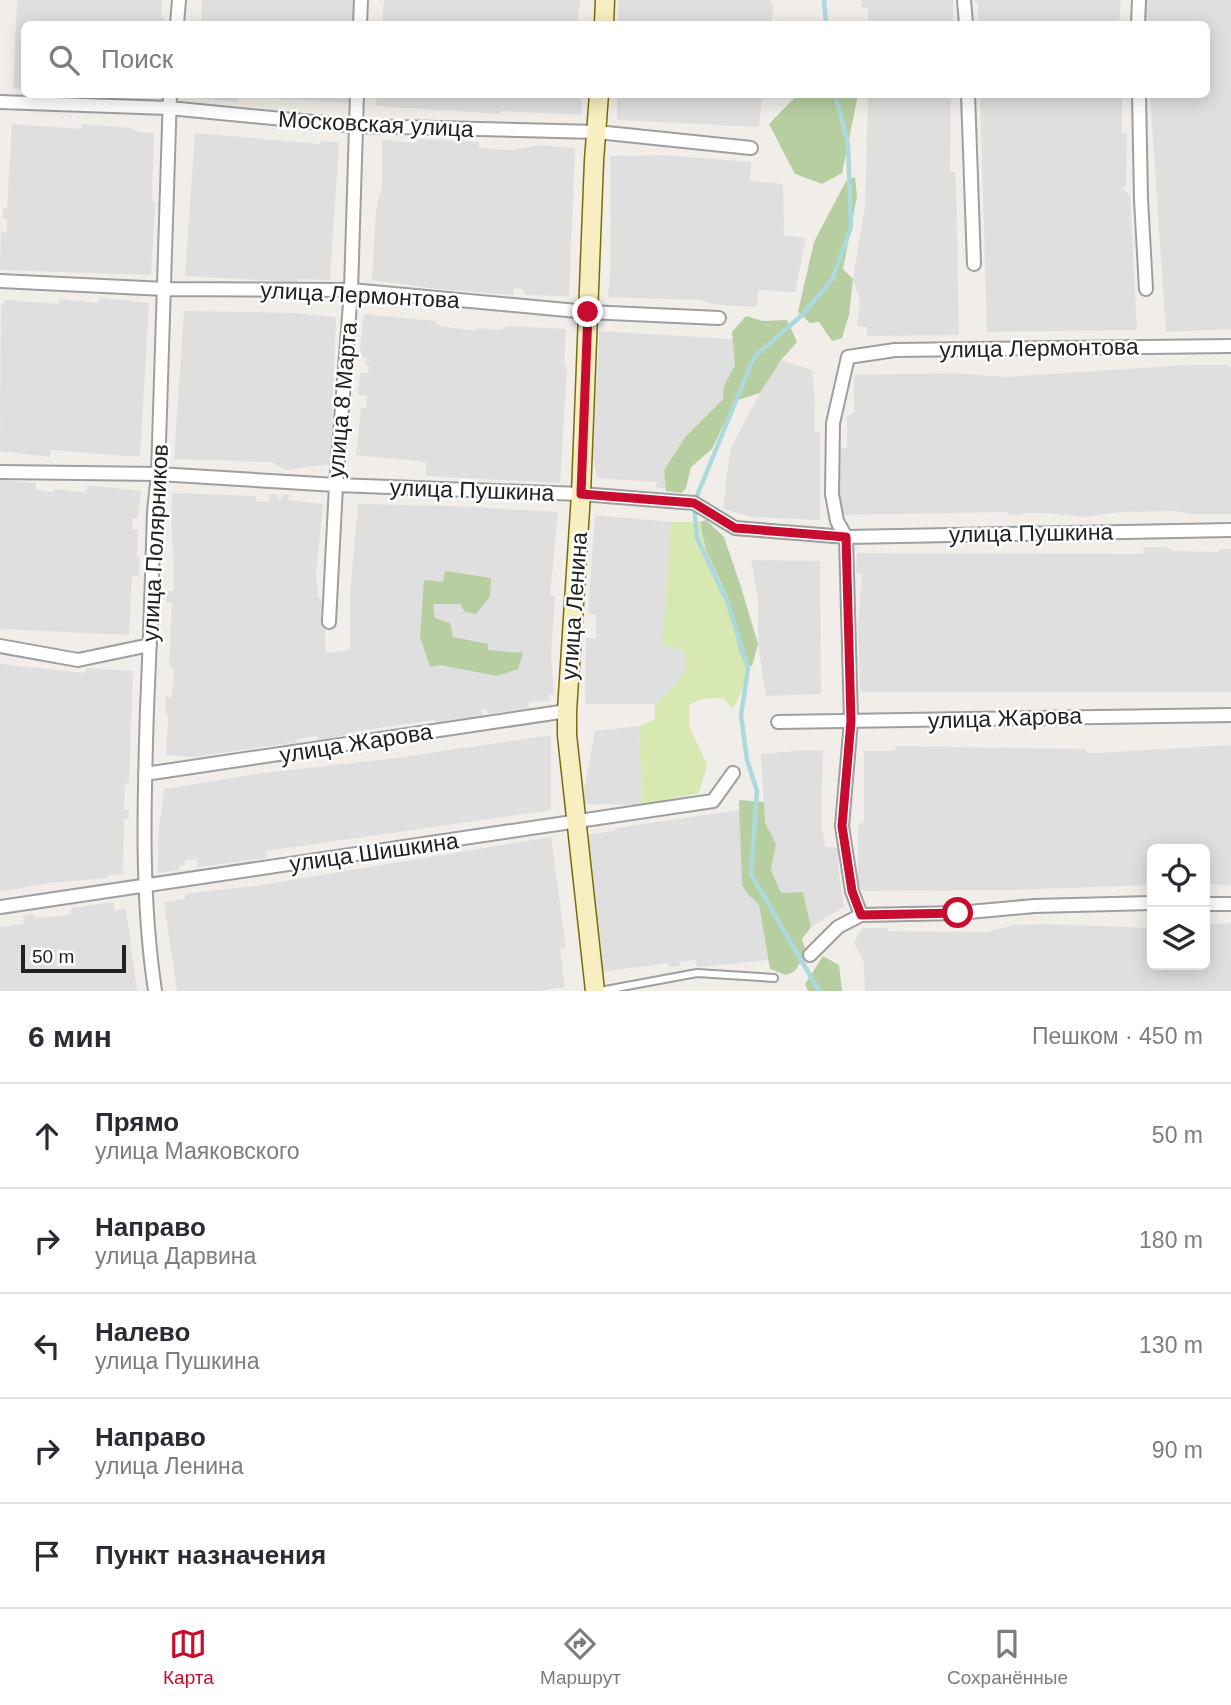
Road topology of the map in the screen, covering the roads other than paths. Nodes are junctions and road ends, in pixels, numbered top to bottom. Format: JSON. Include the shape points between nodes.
{"nodes":[{"id":1,"x":179,"y":0,"type":"edge"},
{"id":2,"x":361,"y":0,"type":"edge"},
{"id":3,"x":606,"y":0,"type":"edge"},
{"id":4,"x":964,"y":0,"type":"edge"},
{"id":5,"x":1139,"y":0,"type":"edge"},
{"id":6,"x":177,"y":21,"type":"edge"},
{"id":7,"x":360,"y":21,"type":"edge"},
{"id":8,"x":604,"y":21,"type":"edge"},
{"id":9,"x":966,"y":21,"type":"edge"},
{"id":10,"x":1138,"y":21,"type":"edge"},
{"id":11,"x":357,"y":98,"type":"edge"},
{"id":12,"x":600,"y":98,"type":"edge"},
{"id":13,"x":968,"y":98,"type":"edge"},
{"id":14,"x":1139,"y":98,"type":"edge"},
{"id":15,"x":169,"y":101,"type":"edge"},
{"id":16,"x":0,"y":102,"type":"edge"},
{"id":17,"x":355,"y":126,"type":"junction"},
{"id":18,"x":597,"y":132,"type":"junction"},
{"id":19,"x":751,"y":148,"type":"dead end"},
{"id":20,"x":974,"y":264,"type":"dead end"},
{"id":21,"x":0,"y":281,"type":"edge"},
{"id":22,"x":165,"y":289,"type":"junction"},
{"id":23,"x":1146,"y":289,"type":"dead end"},
{"id":24,"x":351,"y":290,"type":"junction"},
{"id":25,"x":588,"y":312,"type":"junction"},
{"id":26,"x":719,"y":318,"type":"dead end"},
{"id":27,"x":1231,"y":346,"type":"edge"},
{"id":28,"x":0,"y":471,"type":"edge"},
{"id":29,"x":158,"y":474,"type":"junction"},
{"id":30,"x":336,"y":485,"type":"junction"},
{"id":31,"x":581,"y":494,"type":"junction"},
{"id":32,"x":1231,"y":530,"type":"edge"},
{"id":33,"x":846,"y":537,"type":"junction"},
{"id":34,"x":329,"y":622,"type":"dead end"},
{"id":35,"x":150,"y":645,"type":"junction"},
{"id":36,"x":0,"y":646,"type":"edge"},
{"id":37,"x":567,"y":711,"type":"junction"},
{"id":38,"x":1231,"y":715,"type":"edge"},
{"id":39,"x":851,"y":721,"type":"junction"},
{"id":40,"x":778,"y":722,"type":"dead end"},
{"id":41,"x":733,"y":773,"type":"dead end"},
{"id":42,"x":145,"y":774,"type":"junction"},
{"id":43,"x":578,"y":821,"type":"junction"},
{"id":44,"x":144,"y":886,"type":"junction"},
{"id":45,"x":1147,"y":903,"type":"edge"},
{"id":46,"x":1210,"y":904,"type":"edge"},
{"id":47,"x":1231,"y":904,"type":"edge"},
{"id":48,"x":0,"y":908,"type":"edge"},
{"id":49,"x":861,"y":915,"type":"junction"},
{"id":50,"x":810,"y":955,"type":"dead end"},
{"id":51,"x":774,"y":978,"type":"dead end"},
{"id":52,"x":155,"y":991,"type":"edge"},
{"id":53,"x":595,"y":991,"type":"edge"},
{"id":54,"x":600,"y":991,"type":"edge"}],
"edges":[{"from":1,"to":6,"type":"street"},
{"from":2,"to":7,"type":"street"},
{"from":3,"to":8,"type":"street"},
{"from":4,"to":9,"type":"street"},
{"from":5,"to":10,"type":"street"},
{"from":11,"to":17,"type":"street","name":"улица 8 Марта"},
{"from":12,"to":18,"type":"street","name":"улица Ленина"},
{"from":13,"to":20,"type":"street"},
{"from":14,"to":23,"type":"street"},
{"from":15,"to":16,"type":"street","name":"Московская улица"},
{"from":15,"to":17,"type":"street","name":"Московская улица"},
{"from":15,"to":22,"type":"street","name":"улица Полярников"},
{"from":17,"to":18,"type":"street","name":"Московская улица"},
{"from":17,"to":24,"type":"street","name":"улица 8 Марта"},
{"from":18,"to":19,"type":"street","name":"Московская улица"},
{"from":18,"to":25,"type":"street","name":"улица Ленина"},
{"from":21,"to":22,"type":"street","name":"улица Лермонтова"},
{"from":22,"to":24,"type":"street","name":"улица Лермонтова"},
{"from":22,"to":29,"type":"street","name":"улица Полярников"},
{"from":24,"to":25,"type":"street","name":"улица Лермонтова"},
{"from":24,"to":30,"type":"street","name":"улица 8 Марта"},
{"from":25,"to":26,"type":"street","name":"улица Лермонтова"},
{"from":25,"to":31,"type":"street","name":"улица Ленина"},
{"from":27,"to":33,"type":"street","name":"улица Лермонтова","via":[[895,350],[848,357],[833,423],[832,494],[837,522]]},
{"from":28,"to":29,"type":"street","name":"улица Пушкина"},
{"from":29,"to":30,"type":"street","name":"улица Пушкина"},
{"from":29,"to":35,"type":"street","name":"улица Полярников"},
{"from":30,"to":31,"type":"street","name":"улица Пушкина"},
{"from":30,"to":34,"type":"street","name":"улица 8 Марта"},
{"from":31,"to":33,"type":"street","name":"улица Пушкина","via":[[694,503],[735,528]]},
{"from":31,"to":37,"type":"street","name":"улица Ленина"},
{"from":32,"to":33,"type":"street","name":"улица Пушкина"},
{"from":33,"to":39,"type":"street"},
{"from":35,"to":36,"type":"street","via":[[78,660]]},
{"from":35,"to":42,"type":"street","name":"улица Полярников"},
{"from":37,"to":42,"type":"street","name":"улица Жарова"},
{"from":37,"to":43,"type":"street","name":"улица Ленина"},
{"from":38,"to":39,"type":"street","name":"улица Жарова"},
{"from":39,"to":40,"type":"street","name":"улица Жарова"},
{"from":39,"to":49,"type":"street","via":[[842,826],[852,891]]},
{"from":41,"to":43,"type":"street","name":"улица Шишкина","via":[[713,801]]},
{"from":42,"to":44,"type":"street","name":"улица Полярников"},
{"from":43,"to":44,"type":"street","name":"улица Шишкина"},
{"from":43,"to":53,"type":"street","name":"улица Ленина"},
{"from":44,"to":48,"type":"street","name":"улица Шишкина"},
{"from":44,"to":52,"type":"street","name":"улица Полярников"},
{"from":45,"to":49,"type":"street"},
{"from":46,"to":47,"type":"street"},
{"from":49,"to":50,"type":"street","via":[[838,926]]},
{"from":51,"to":54,"type":"lane","via":[[697,972]]}]}
